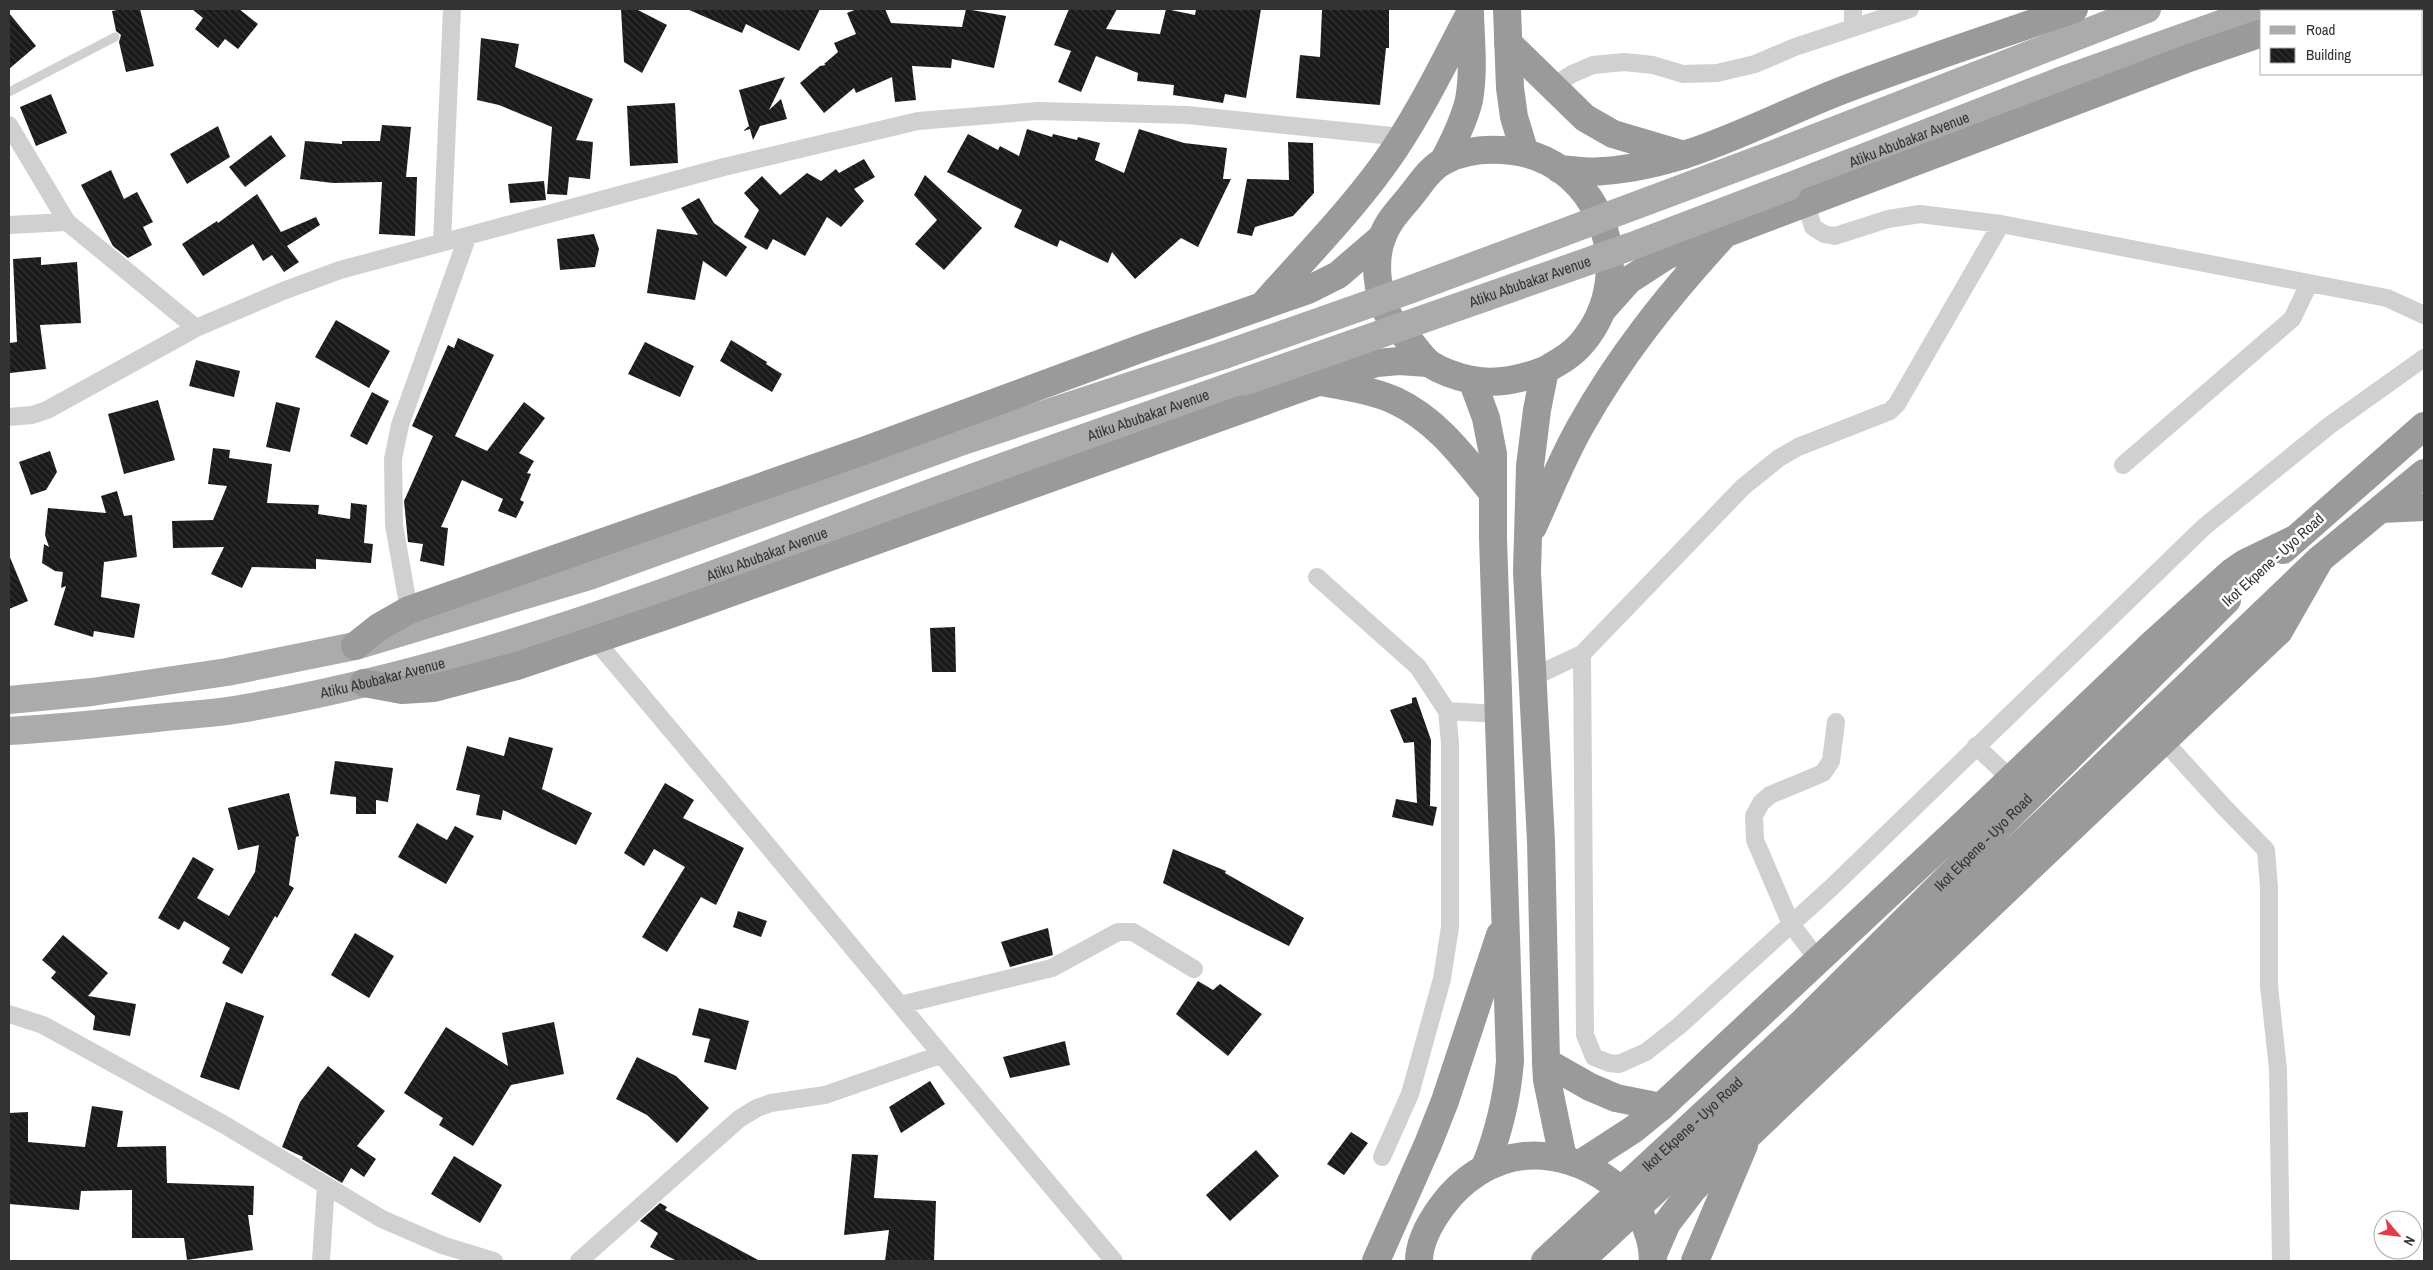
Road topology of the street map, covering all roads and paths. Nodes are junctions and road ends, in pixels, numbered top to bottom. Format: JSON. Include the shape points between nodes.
{"nodes":[{"id":1,"x":452,"y":9,"type":"edge"},
{"id":2,"x":1507,"y":9,"type":"edge"},
{"id":3,"x":1853,"y":9,"type":"edge"},
{"id":4,"x":1910,"y":9,"type":"edge"},
{"id":5,"x":2074,"y":9,"type":"edge"},
{"id":6,"x":2147,"y":9,"type":"edge"},
{"id":7,"x":2260,"y":10,"type":"edge"},
{"id":8,"x":1470,"y":11,"type":"edge"},
{"id":9,"x":1852,"y":28,"type":"junction"},
{"id":10,"x":2260,"y":34,"type":"edge"},
{"id":11,"x":116,"y":37,"type":"dead end"},
{"id":12,"x":1508,"y":43,"type":"junction"},
{"id":13,"x":1552,"y":86,"type":"junction"},
{"id":14,"x":9,"y":92,"type":"edge"},
{"id":15,"x":9,"y":125,"type":"edge"},
{"id":16,"x":1402,"y":137,"type":"junction"},
{"id":17,"x":1525,"y":153,"type":"junction"},
{"id":18,"x":1684,"y":155,"type":"junction"},
{"id":19,"x":1444,"y":160,"type":"junction"},
{"id":20,"x":1559,"y":169,"type":"junction"},
{"id":21,"x":1797,"y":196,"type":"junction"},
{"id":22,"x":67,"y":222,"type":"junction"},
{"id":23,"x":2001,"y":224,"type":"junction"},
{"id":24,"x":9,"y":225,"type":"edge"},
{"id":25,"x":1723,"y":235,"type":"junction"},
{"id":26,"x":466,"y":238,"type":"junction"},
{"id":27,"x":1381,"y":238,"type":"junction"},
{"id":28,"x":442,"y":242,"type":"junction"},
{"id":29,"x":2310,"y":284,"type":"junction"},
{"id":30,"x":1261,"y":307,"type":"junction"},
{"id":31,"x":1599,"y":315,"type":"junction"},
{"id":32,"x":2424,"y":316,"type":"edge"},
{"id":33,"x":196,"y":328,"type":"junction"},
{"id":34,"x":2424,"y":358,"type":"edge"},
{"id":35,"x":1428,"y":362,"type":"junction"},
{"id":36,"x":1545,"y":370,"type":"junction"},
{"id":37,"x":1472,"y":380,"type":"junction"},
{"id":38,"x":1318,"y":381,"type":"junction"},
{"id":39,"x":9,"y":417,"type":"edge"},
{"id":40,"x":2424,"y":426,"type":"edge"},
{"id":41,"x":2123,"y":465,"type":"dead end"},
{"id":42,"x":2424,"y":473,"type":"edge"},
{"id":43,"x":1493,"y":493,"type":"junction"},
{"id":44,"x":2424,"y":507,"type":"edge"},
{"id":45,"x":2382,"y":509,"type":"junction"},
{"id":46,"x":1528,"y":538,"type":"junction"},
{"id":47,"x":2296,"y":539,"type":"junction"},
{"id":48,"x":2320,"y":559,"type":"junction"},
{"id":49,"x":1318,"y":577,"type":"dead end"},
{"id":50,"x":408,"y":610,"type":"junction"},
{"id":51,"x":595,"y":640,"type":"junction"},
{"id":52,"x":355,"y":646,"type":"junction"},
{"id":53,"x":1582,"y":654,"type":"junction"},
{"id":54,"x":1533,"y":678,"type":"junction"},
{"id":55,"x":364,"y":682,"type":"junction"},
{"id":56,"x":9,"y":700,"type":"edge"},
{"id":57,"x":1447,"y":711,"type":"junction"},
{"id":58,"x":1498,"y":714,"type":"junction"},
{"id":59,"x":1836,"y":722,"type":"dead end"},
{"id":60,"x":9,"y":731,"type":"edge"},
{"id":61,"x":2164,"y":741,"type":"junction"},
{"id":62,"x":1976,"y":746,"type":"junction"},
{"id":63,"x":2011,"y":780,"type":"junction"},
{"id":64,"x":1506,"y":917,"type":"junction"},
{"id":65,"x":1791,"y":924,"type":"junction"},
{"id":66,"x":1819,"y":960,"type":"junction"},
{"id":67,"x":1194,"y":969,"type":"dead end"},
{"id":68,"x":900,"y":1005,"type":"junction"},
{"id":69,"x":9,"y":1014,"type":"edge"},
{"id":70,"x":1805,"y":1036,"type":"junction"},
{"id":71,"x":940,"y":1055,"type":"junction"},
{"id":72,"x":1546,"y":1062,"type":"junction"},
{"id":73,"x":1661,"y":1107,"type":"junction"},
{"id":74,"x":1749,"y":1135,"type":"junction"},
{"id":75,"x":1382,"y":1156,"type":"dead end"},
{"id":76,"x":1572,"y":1161,"type":"junction"},
{"id":77,"x":1485,"y":1167,"type":"junction"},
{"id":78,"x":326,"y":1185,"type":"junction"},
{"id":79,"x":1653,"y":1258,"type":"edge"},
{"id":80,"x":321,"y":1261,"type":"edge"},
{"id":81,"x":494,"y":1261,"type":"edge"},
{"id":82,"x":579,"y":1261,"type":"edge"},
{"id":83,"x":1114,"y":1261,"type":"edge"},
{"id":84,"x":1376,"y":1261,"type":"edge"},
{"id":85,"x":1419,"y":1261,"type":"edge"},
{"id":86,"x":1545,"y":1261,"type":"edge"},
{"id":87,"x":1580,"y":1261,"type":"edge"},
{"id":88,"x":1695,"y":1261,"type":"edge"},
{"id":89,"x":2281,"y":1261,"type":"edge"}],
"edges":[{"from":1,"to":28,"type":"street"},
{"from":2,"to":12,"type":"highway"},
{"from":3,"to":9,"type":"street"},
{"from":4,"to":9,"type":"street"},
{"from":5,"to":18,"type":"highway","via":[[1842,91]]},
{"from":6,"to":52,"type":"main road","bridge":true,"via":[[1778,152],[1408,290],[960,442],[590,576]]},
{"from":7,"to":21,"type":"main road","name":"Atiku Abubakar Avenue","via":[[2060,81]]},
{"from":8,"to":16,"type":"highway"},
{"from":8,"to":19,"type":"highway","via":[[1472,74],[1469,100],[1462,124]]},
{"from":9,"to":13,"type":"street","via":[[1755,64],[1717,73],[1683,74],[1653,65],[1616,63],[1593,65]]},
{"from":10,"to":21,"type":"highway"},
{"from":11,"to":14,"type":"lane"},
{"from":12,"to":13,"type":"highway"},
{"from":12,"to":17,"type":"highway","via":[[1514,118]]},
{"from":13,"to":18,"type":"highway","via":[[1585,118],[1613,134]]},
{"from":15,"to":22,"type":"street"},
{"from":16,"to":26,"type":"street","via":[[1187,115],[1038,111],[918,121],[724,167]]},
{"from":16,"to":30,"type":"highway","via":[[1359,197]]},
{"from":17,"to":19,"type":"highway","via":[[1484,149]]},
{"from":17,"to":20,"type":"highway"},
{"from":18,"to":20,"type":"highway","via":[[1603,172]]},
{"from":19,"to":27,"type":"highway","via":[[1395,214]]},
{"from":20,"to":31,"type":"highway","via":[[1579,186],[1591,202],[1607,238],[1610,277]]},
{"from":21,"to":23,"type":"street","via":[[1813,227],[1835,236],[1888,218],[1920,214]]},
{"from":21,"to":25,"type":"highway"},
{"from":21,"to":55,"type":"main road","name":"Atiku Abubakar Avenue","bridge":true,"via":[[1632,246],[1242,382],[971,478],[749,562],[524,640]]},
{"from":22,"to":24,"type":"street"},
{"from":22,"to":33,"type":"street"},
{"from":23,"to":29,"type":"street"},
{"from":23,"to":53,"type":"street","via":[[1897,404],[1884,414],[1798,447],[1779,458],[1743,487]]},
{"from":25,"to":31,"type":"highway","via":[[1648,266],[1614,295]]},
{"from":25,"to":46,"type":"highway","via":[[1651,318],[1609,379],[1579,428]]},
{"from":26,"to":28,"type":"street"},
{"from":26,"to":50,"type":"street","via":[[400,425],[393,459],[394,526]]},
{"from":27,"to":30,"type":"highway","via":[[1338,275]]},
{"from":27,"to":35,"type":"highway","via":[[1378,260],[1382,300],[1390,319]]},
{"from":28,"to":33,"type":"street","via":[[340,270]]},
{"from":29,"to":32,"type":"street","via":[[2387,298]]},
{"from":29,"to":41,"type":"street","via":[[2292,319]]},
{"from":30,"to":50,"type":"highway"},
{"from":31,"to":36,"type":"highway","via":[[1582,343],[1567,358]]},
{"from":33,"to":39,"type":"street","via":[[47,410]]},
{"from":34,"to":62,"type":"street","via":[[2330,424],[2204,528]]},
{"from":35,"to":37,"type":"highway"},
{"from":35,"to":38,"type":"highway","via":[[1377,363]]},
{"from":36,"to":37,"type":"highway","via":[[1497,382]]},
{"from":36,"to":46,"type":"highway","via":[[1530,466]]},
{"from":37,"to":43,"type":"highway","via":[[1490,436]]},
{"from":38,"to":43,"type":"highway","via":[[1383,396],[1416,412],[1451,441]]},
{"from":38,"to":51,"type":"highway"},
{"from":40,"to":47,"type":"highway","name":"Ikot Ekpene - Uyo Road"},
{"from":42,"to":45,"type":"highway","name":"Ikot Ekpene - Uyo Road"},
{"from":43,"to":58,"type":"highway"},
{"from":44,"to":45,"type":"highway"},
{"from":45,"to":48,"type":"highway","name":"Ikot Ekpene - Uyo Road"},
{"from":46,"to":54,"type":"highway"},
{"from":47,"to":63,"type":"highway","via":[[2232,572]]},
{"from":47,"to":70,"type":"highway","name":"Ikot Ekpene - Uyo Road","via":[[2240,586]]},
{"from":48,"to":61,"type":"highway","via":[[2279,631]]},
{"from":48,"to":70,"type":"highway","name":"Ikot Ekpene - Uyo Road"},
{"from":49,"to":57,"type":"street","via":[[1418,667]]},
{"from":50,"to":52,"type":"highway"},
{"from":51,"to":55,"type":"highway","via":[[517,666],[434,688],[402,690]]},
{"from":51,"to":68,"type":"street"},
{"from":52,"to":56,"type":"main road","via":[[227,672],[92,692]]},
{"from":53,"to":54,"type":"street"},
{"from":53,"to":65,"type":"street","via":[[1585,1035],[1594,1058],[1619,1064],[1646,1052]]},
{"from":54,"to":72,"type":"highway"},
{"from":55,"to":60,"type":"main road","name":"Atiku Abubakar Avenue","via":[[232,710]]},
{"from":57,"to":58,"type":"street"},
{"from":57,"to":75,"type":"street","via":[[1450,752],[1449,936],[1442,979],[1410,1094]]},
{"from":58,"to":64,"type":"highway"},
{"from":59,"to":65,"type":"street","via":[[1831,761],[1823,773],[1770,795],[1754,816],[1756,840]]},
{"from":61,"to":74,"type":"highway"},
{"from":61,"to":89,"type":"street","via":[[2266,850],[2270,888],[2270,986],[2278,1069]]},
{"from":62,"to":63,"type":"street"},
{"from":62,"to":65,"type":"street"},
{"from":63,"to":66,"type":"highway"},
{"from":64,"to":77,"type":"highway","via":[[1510,1070],[1498,1133]]},
{"from":64,"to":84,"type":"highway","via":[[1445,1101]]},
{"from":65,"to":66,"type":"street"},
{"from":66,"to":73,"type":"highway"},
{"from":67,"to":68,"type":"street","via":[[1132,932],[1118,932],[1052,968]]},
{"from":68,"to":71,"type":"street"},
{"from":69,"to":78,"type":"street","via":[[43,1025]]},
{"from":70,"to":86,"type":"highway","name":"Ikot Ekpene - Uyo Road","bridge":true},
{"from":70,"to":87,"type":"highway","name":"Ikot Ekpene - Uyo Road","bridge":true},
{"from":71,"to":82,"type":"street","via":[[825,1094],[772,1102],[757,1108],[739,1119]]},
{"from":71,"to":83,"type":"street"},
{"from":72,"to":73,"type":"highway","via":[[1616,1098]]},
{"from":72,"to":76,"type":"highway","via":[[1547,1080]]},
{"from":73,"to":76,"type":"highway","via":[[1634,1129]]},
{"from":74,"to":79,"type":"highway","via":[[1693,1189],[1667,1223]]},
{"from":74,"to":88,"type":"highway"},
{"from":76,"to":77,"type":"highway","via":[[1523,1156]]},
{"from":76,"to":79,"type":"highway","via":[[1599,1173],[1630,1200],[1650,1234]]},
{"from":77,"to":85,"type":"highway","via":[[1454,1189],[1431,1220]]},
{"from":78,"to":80,"type":"street"},
{"from":78,"to":81,"type":"street","via":[[382,1219],[442,1245]]}]}
